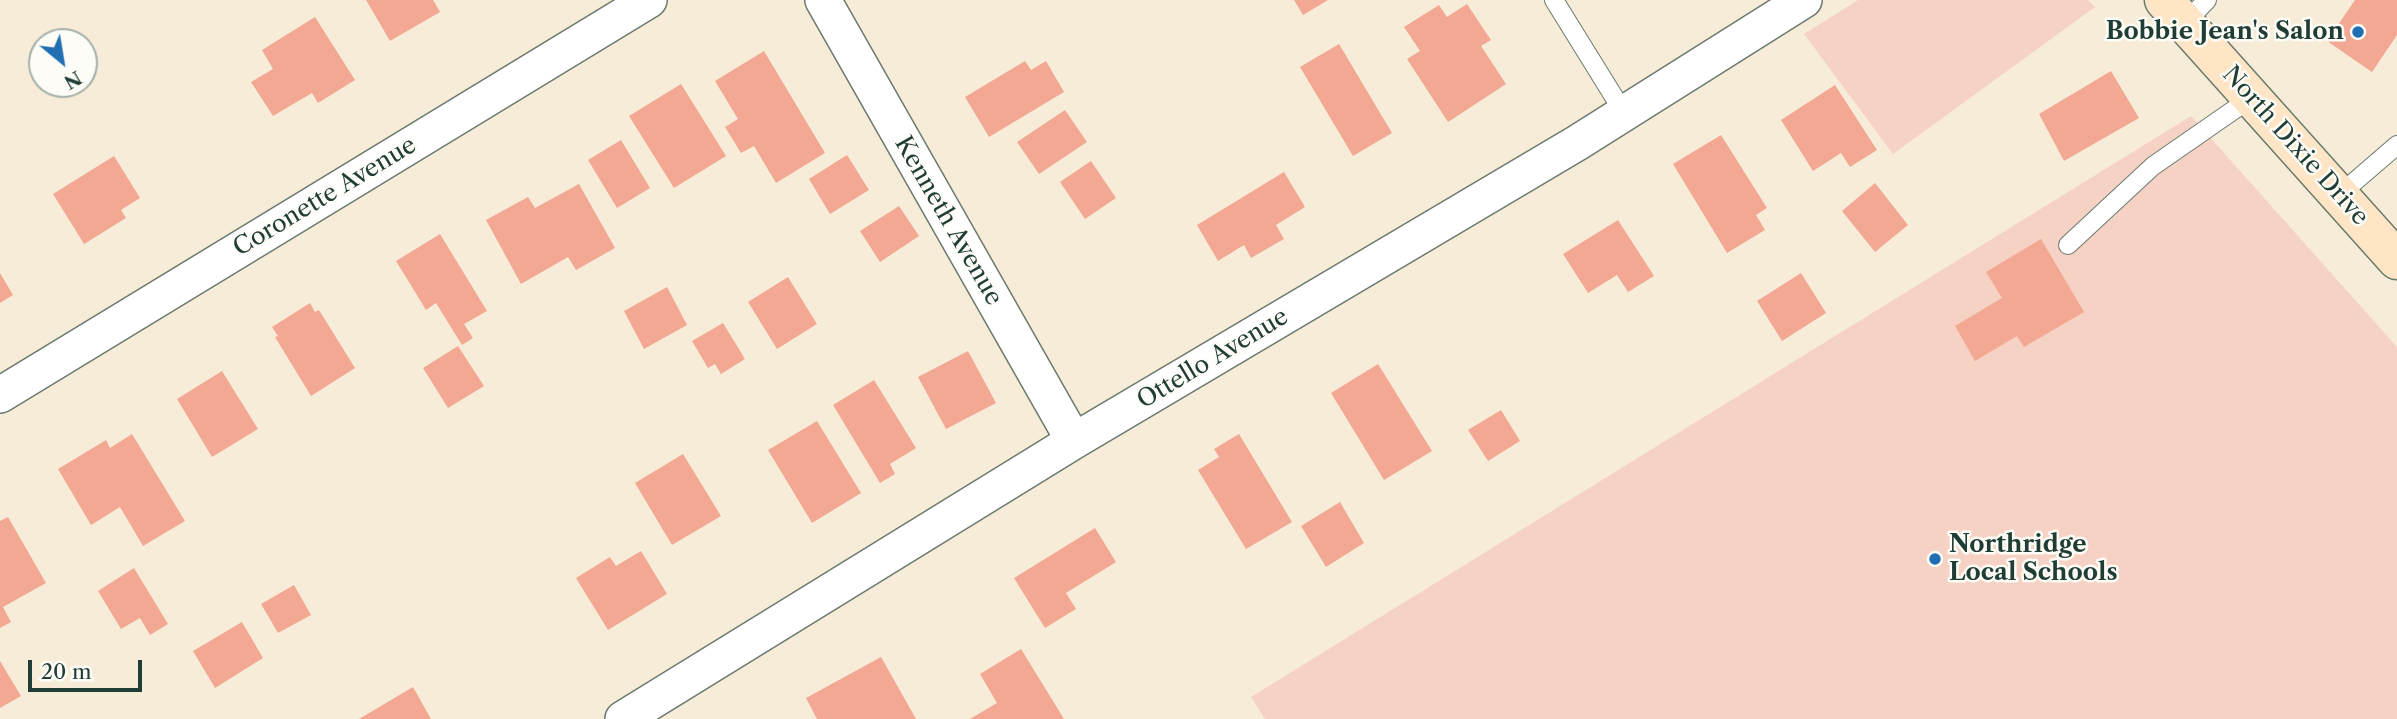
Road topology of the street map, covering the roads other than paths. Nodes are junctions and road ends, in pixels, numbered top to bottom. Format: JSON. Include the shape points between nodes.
{"nodes":[{"id":1,"x":649,"y":0,"type":"edge"},
{"id":2,"x":822,"y":0,"type":"edge"},
{"id":3,"x":1554,"y":0,"type":"edge"},
{"id":4,"x":1804,"y":0,"type":"edge"},
{"id":5,"x":2185,"y":8,"type":"edge"},
{"id":6,"x":2251,"y":98,"type":"junction"},
{"id":7,"x":1624,"y":113,"type":"junction"},
{"id":8,"x":2397,"y":145,"type":"edge"},
{"id":9,"x":2339,"y":195,"type":"junction"},
{"id":10,"x":2068,"y":245,"type":"dead end"},
{"id":11,"x":2397,"y":260,"type":"edge"},
{"id":12,"x":0,"y":395,"type":"edge"},
{"id":13,"x":1074,"y":441,"type":"junction"},
{"id":14,"x":622,"y":719,"type":"edge"}],
"edges":[{"from":1,"to":12,"type":"street","name":"Coronette Avenue"},
{"from":2,"to":13,"type":"street","name":"Kenneth Avenue"},
{"from":3,"to":7,"type":"lane"},
{"from":4,"to":7,"type":"street","name":"Ottello Avenue"},
{"from":5,"to":6,"type":"main road","name":"North Dixie Drive"},
{"from":6,"to":9,"type":"main road","name":"North Dixie Drive"},
{"from":6,"to":10,"type":"lane","via":[[2153,166]]},
{"from":7,"to":13,"type":"street","name":"Ottello Avenue"},
{"from":8,"to":9,"type":"lane"},
{"from":9,"to":11,"type":"main road","name":"North Dixie Drive"},
{"from":13,"to":14,"type":"street","name":"Ottello Avenue"}]}
